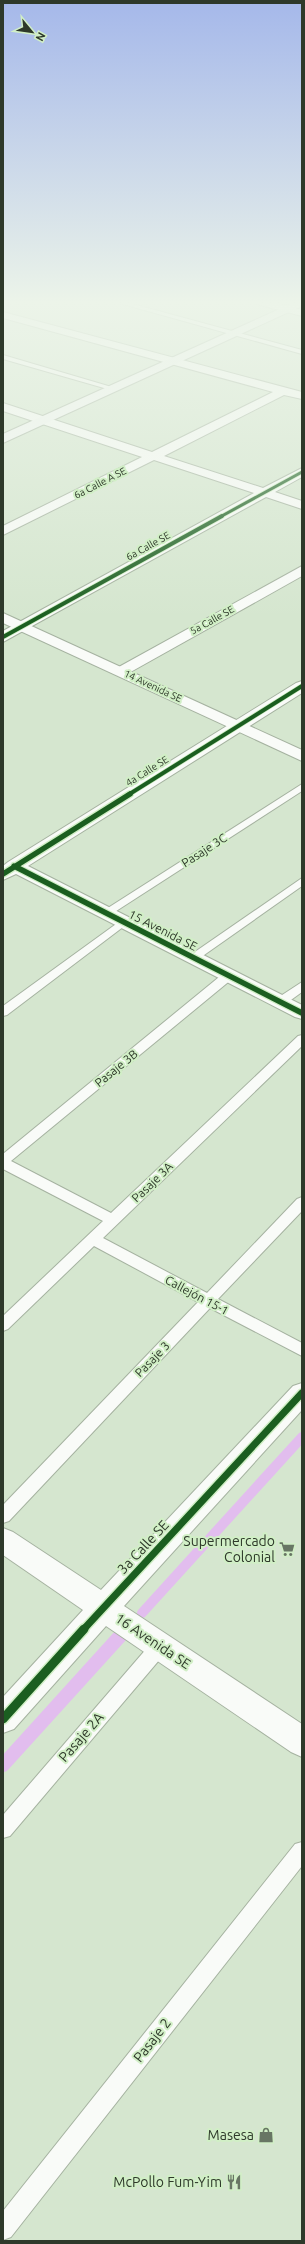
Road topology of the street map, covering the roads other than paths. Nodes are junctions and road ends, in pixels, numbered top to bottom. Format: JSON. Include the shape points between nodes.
{"nodes":[{"id":1,"x":5,"y":408,"type":"edge"},
{"id":2,"x":73,"y":408,"type":"edge"},
{"id":3,"x":250,"y":408,"type":"edge"},
{"id":4,"x":46,"y":420,"type":"junction"},
{"id":5,"x":3,"y":440,"type":"edge"},
{"id":6,"x":153,"y":456,"type":"junction"},
{"id":7,"x":302,"y":472,"type":"edge"},
{"id":8,"x":265,"y":493,"type":"junction"},
{"id":9,"x":302,"y":506,"type":"edge"},
{"id":10,"x":3,"y":531,"type":"edge"},
{"id":11,"x":302,"y":570,"type":"edge"},
{"id":12,"x":3,"y":617,"type":"edge"},
{"id":13,"x":24,"y":626,"type":"junction"},
{"id":14,"x":3,"y":638,"type":"edge"},
{"id":15,"x":122,"y":671,"type":"junction"},
{"id":16,"x":302,"y":686,"type":"edge"},
{"id":17,"x":238,"y":726,"type":"junction"},
{"id":18,"x":302,"y":756,"type":"edge"},
{"id":19,"x":302,"y":787,"type":"edge"},
{"id":20,"x":9,"y":870,"type":"edge"},
{"id":21,"x":302,"y":880,"type":"edge"},
{"id":22,"x":106,"y":913,"type":"junction"},
{"id":23,"x":123,"y":922,"type":"junction"},
{"id":24,"x":193,"y":958,"type":"junction"},
{"id":25,"x":228,"y":976,"type":"junction"},
{"id":26,"x":302,"y":986,"type":"edge"},
{"id":27,"x":280,"y":1002,"type":"junction"},
{"id":28,"x":3,"y":1012,"type":"edge"},
{"id":29,"x":302,"y":1013,"type":"edge"},
{"id":30,"x":302,"y":1039,"type":"edge"},
{"id":31,"x":3,"y":1162,"type":"edge"},
{"id":32,"x":302,"y":1202,"type":"edge"},
{"id":33,"x":112,"y":1220,"type":"junction"},
{"id":34,"x":93,"y":1239,"type":"junction"},
{"id":35,"x":208,"y":1300,"type":"junction"},
{"id":36,"x":3,"y":1325,"type":"edge"},
{"id":37,"x":302,"y":1350,"type":"edge"},
{"id":38,"x":302,"y":1393,"type":"edge"},
{"id":39,"x":3,"y":1516,"type":"edge"},
{"id":40,"x":6,"y":1547,"type":"edge"},
{"id":41,"x":103,"y":1608,"type":"junction"},
{"id":42,"x":160,"y":1646,"type":"junction"},
{"id":43,"x":3,"y":1719,"type":"edge"},
{"id":44,"x":302,"y":1742,"type":"edge"},
{"id":45,"x":3,"y":1829,"type":"edge"},
{"id":46,"x":302,"y":1851,"type":"edge"},
{"id":47,"x":3,"y":2230,"type":"edge"}],
"edges":[{"from":1,"to":4,"type":"street"},
{"from":2,"to":4,"type":"main road"},
{"from":3,"to":6,"type":"street","name":"6a Calle A SE"},
{"from":4,"to":5,"type":"main road"},
{"from":4,"to":6,"type":"street"},
{"from":6,"to":8,"type":"street"},
{"from":6,"to":10,"type":"street","name":"6a Calle A SE"},
{"from":7,"to":8,"type":"street","name":"6a Calle SE"},
{"from":8,"to":9,"type":"street"},
{"from":8,"to":13,"type":"street","name":"6a Calle SE"},
{"from":11,"to":15,"type":"street","name":"5a Calle SE"},
{"from":12,"to":13,"type":"street","name":"14 Avenida SE"},
{"from":13,"to":14,"type":"street","name":"6a Calle SE"},
{"from":13,"to":15,"type":"street","name":"14 Avenida SE"},
{"from":15,"to":17,"type":"street","name":"14 Avenida SE"},
{"from":16,"to":17,"type":"street","name":"4a Calle SE"},
{"from":17,"to":18,"type":"street","name":"14 Avenida SE"},
{"from":17,"to":20,"type":"street","name":"4a Calle SE"},
{"from":19,"to":22,"type":"lane","name":"Pasaje 3C"},
{"from":20,"to":22,"type":"street","name":"15 Avenida SE"},
{"from":21,"to":24,"type":"lane"},
{"from":22,"to":23,"type":"street","name":"15 Avenida SE"},
{"from":23,"to":24,"type":"street","name":"15 Avenida SE"},
{"from":23,"to":28,"type":"lane"},
{"from":24,"to":25,"type":"street","name":"15 Avenida SE"},
{"from":25,"to":27,"type":"street","name":"15 Avenida SE"},
{"from":25,"to":31,"type":"lane","name":"Pasaje 3B"},
{"from":26,"to":27,"type":"lane"},
{"from":27,"to":29,"type":"street","name":"15 Avenida SE"},
{"from":30,"to":33,"type":"lane","name":"Pasaje 3A"},
{"from":31,"to":33,"type":"lane"},
{"from":32,"to":35,"type":"lane","name":"Pasaje 3"},
{"from":33,"to":34,"type":"lane","name":"Pasaje 3A"},
{"from":34,"to":35,"type":"lane","name":"Callejón 15-1"},
{"from":34,"to":36,"type":"lane","name":"Pasaje 3A"},
{"from":35,"to":37,"type":"lane","name":"Callejón 15-1"},
{"from":35,"to":39,"type":"lane","name":"Pasaje 3"},
{"from":38,"to":41,"type":"street","name":"3a Calle SE"},
{"from":40,"to":41,"type":"street","name":"16 Avenida SE"},
{"from":41,"to":42,"type":"street","name":"16 Avenida SE"},
{"from":41,"to":43,"type":"street","name":"3a Calle SE"},
{"from":42,"to":44,"type":"street","name":"16 Avenida SE"},
{"from":42,"to":45,"type":"lane","name":"Pasaje 2A"},
{"from":46,"to":47,"type":"lane","name":"Pasaje 2"}]}
